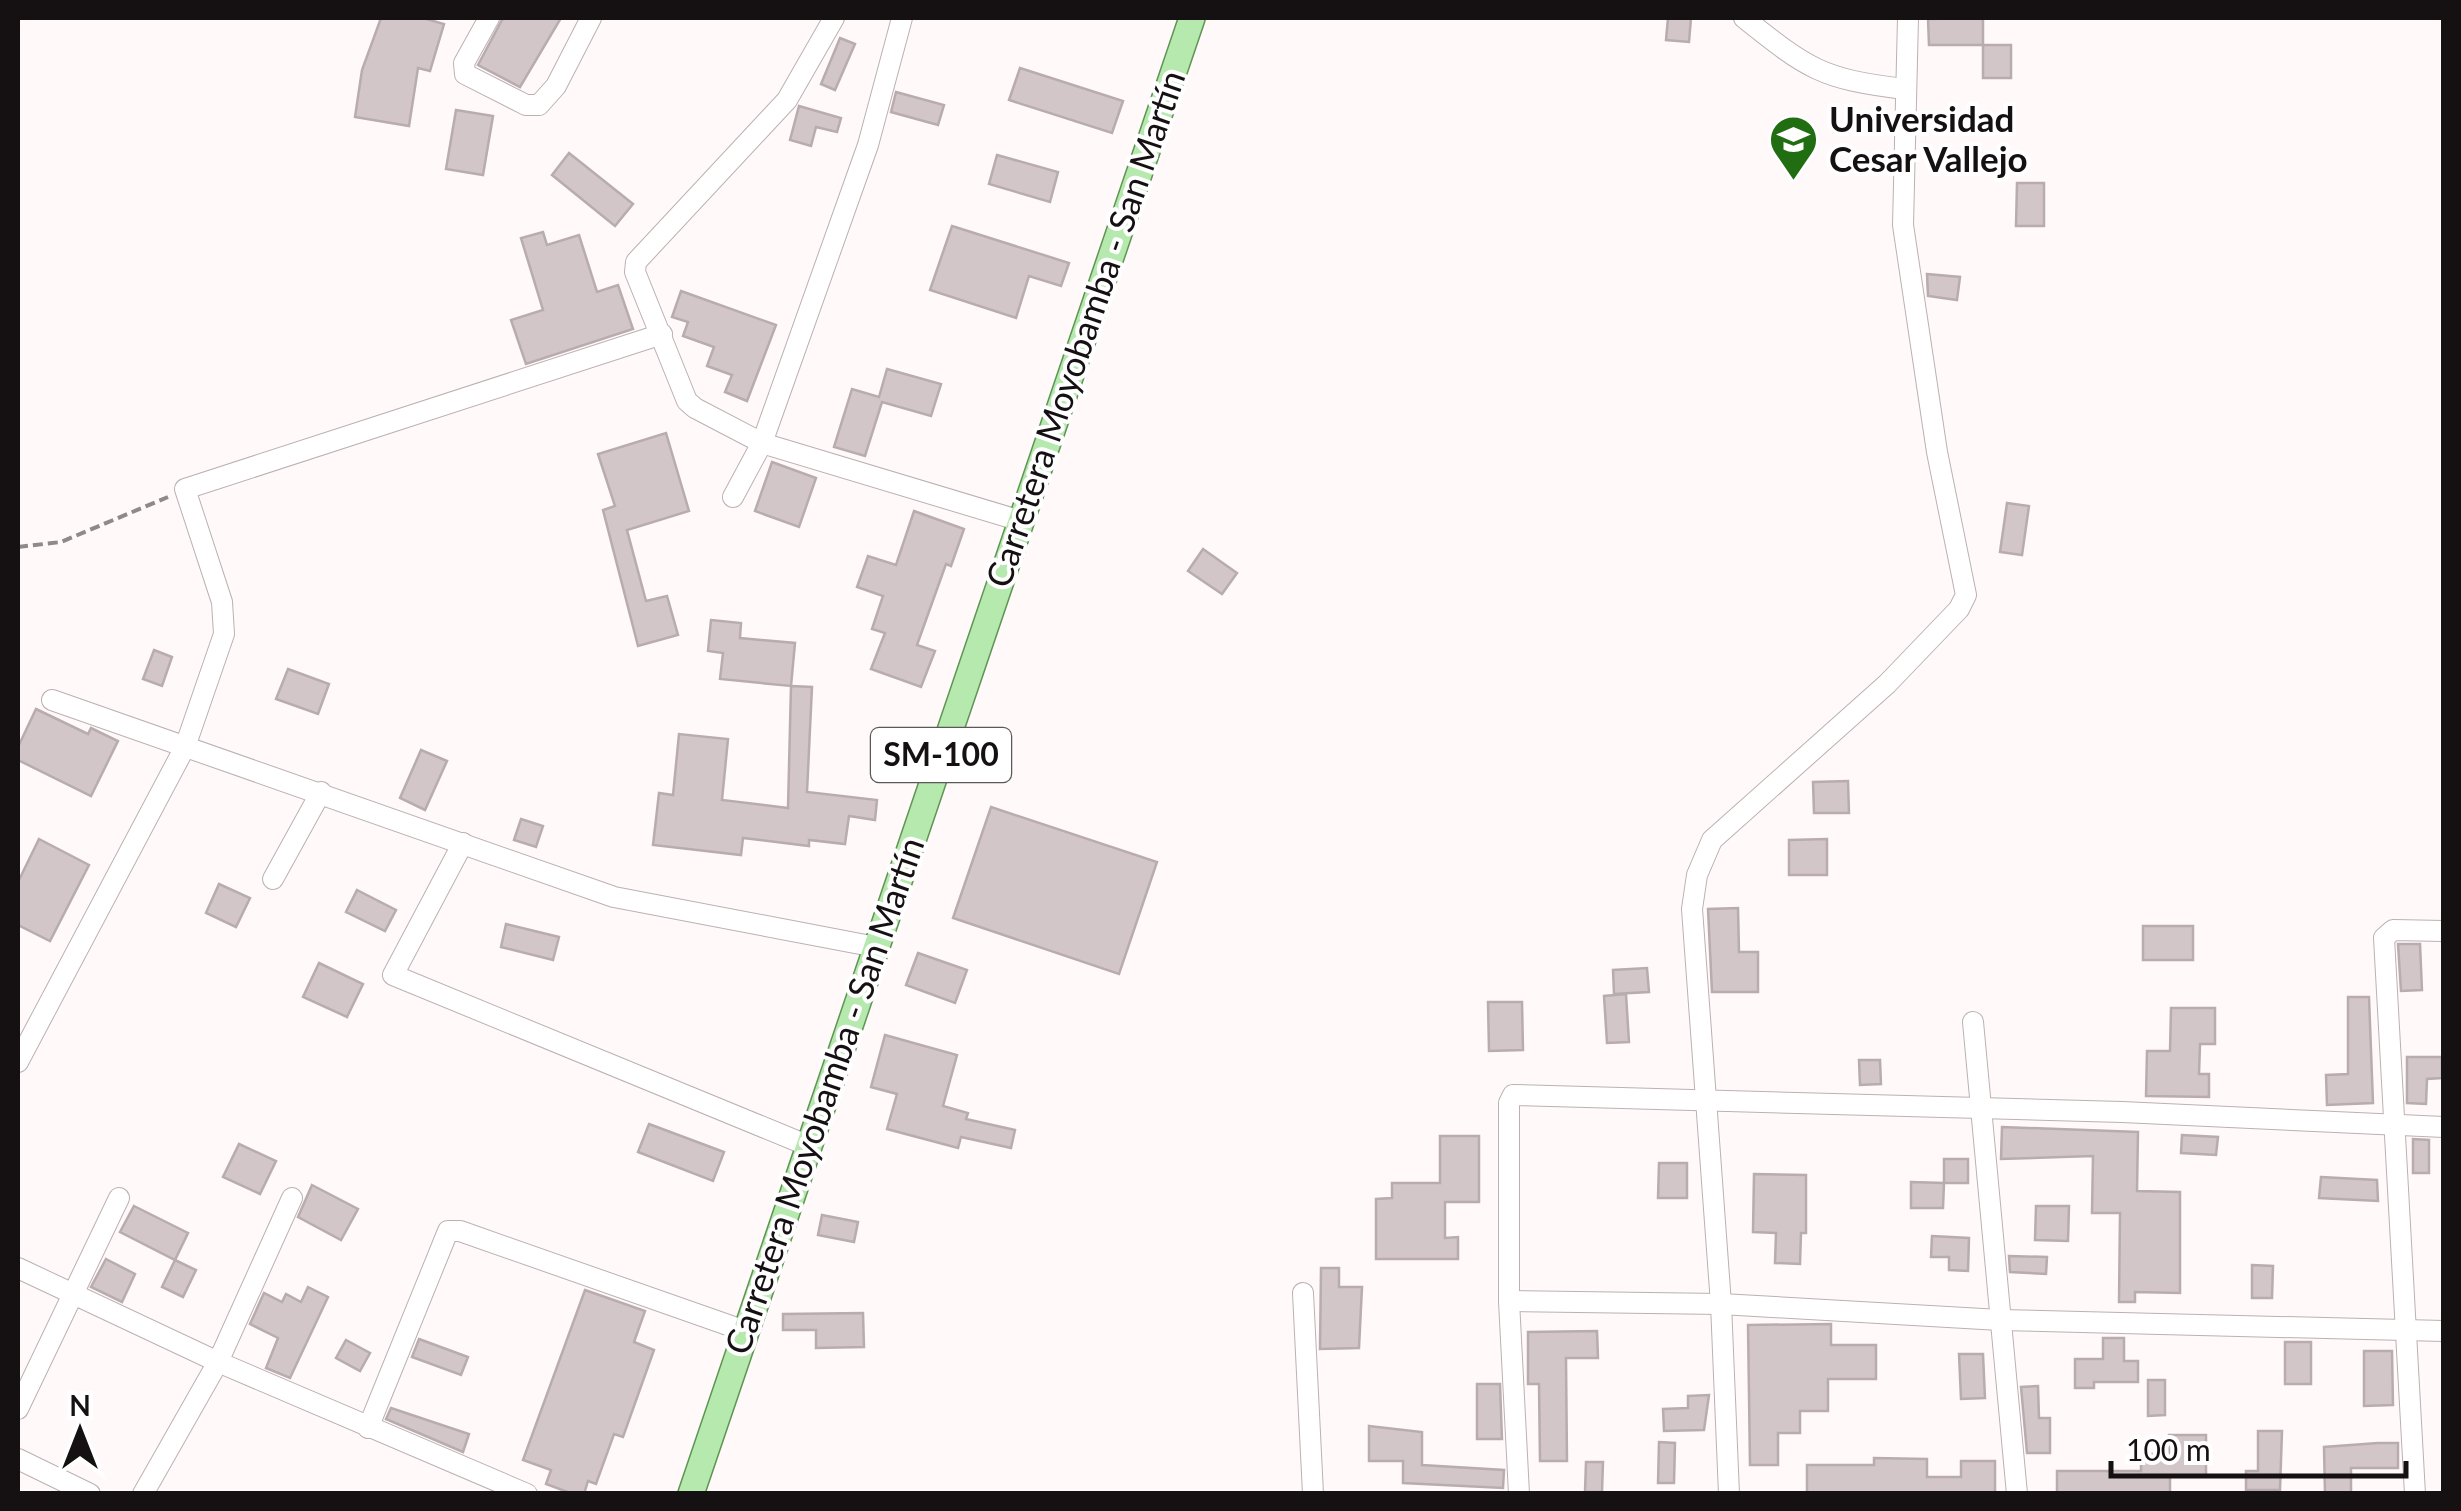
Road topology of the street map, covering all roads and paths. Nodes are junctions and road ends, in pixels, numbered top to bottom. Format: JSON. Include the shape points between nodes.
{"nodes":[{"id":1,"x":489,"y":18,"type":"edge"},
{"id":2,"x":591,"y":18,"type":"edge"},
{"id":3,"x":834,"y":18,"type":"edge"},
{"id":4,"x":902,"y":18,"type":"edge"},
{"id":5,"x":1744,"y":18,"type":"edge"},
{"id":6,"x":1908,"y":18,"type":"edge"},
{"id":7,"x":1188,"y":19,"type":"edge"},
{"id":8,"x":1904,"y":89,"type":"junction"},
{"id":9,"x":662,"y":334,"type":"junction"},
{"id":10,"x":762,"y":443,"type":"junction"},
{"id":11,"x":185,"y":489,"type":"junction"},
{"id":12,"x":733,"y":497,"type":"dead end"},
{"id":13,"x":1021,"y":521,"type":"junction"},
{"id":14,"x":18,"y":547,"type":"edge"},
{"id":15,"x":52,"y":700,"type":"dead end"},
{"id":16,"x":185,"y":747,"type":"junction"},
{"id":17,"x":321,"y":792,"type":"junction"},
{"id":18,"x":463,"y":842,"type":"junction"},
{"id":19,"x":273,"y":879,"type":"dead end"},
{"id":20,"x":2444,"y":931,"type":"edge"},
{"id":21,"x":876,"y":947,"type":"junction"},
{"id":22,"x":1973,"y":1022,"type":"dead end"},
{"id":23,"x":18,"y":1062,"type":"edge"},
{"id":24,"x":1706,"y":1100,"type":"junction"},
{"id":25,"x":1984,"y":1109,"type":"junction"},
{"id":26,"x":2395,"y":1126,"type":"junction"},
{"id":27,"x":2444,"y":1128,"type":"edge"},
{"id":28,"x":810,"y":1146,"type":"junction"},
{"id":29,"x":119,"y":1198,"type":"dead end"},
{"id":30,"x":292,"y":1198,"type":"dead end"},
{"id":31,"x":18,"y":1268,"type":"edge"},
{"id":32,"x":1303,"y":1292,"type":"dead end"},
{"id":33,"x":75,"y":1296,"type":"junction"},
{"id":34,"x":1509,"y":1301,"type":"junction"},
{"id":35,"x":1721,"y":1304,"type":"junction"},
{"id":36,"x":2000,"y":1320,"type":"junction"},
{"id":37,"x":2404,"y":1328,"type":"junction"},
{"id":38,"x":2444,"y":1330,"type":"edge"},
{"id":39,"x":744,"y":1331,"type":"junction"},
{"id":40,"x":218,"y":1362,"type":"junction"},
{"id":41,"x":18,"y":1409,"type":"edge"},
{"id":42,"x":368,"y":1428,"type":"junction"},
{"id":43,"x":18,"y":1459,"type":"edge"},
{"id":44,"x":90,"y":1494,"type":"edge"},
{"id":45,"x":143,"y":1494,"type":"edge"},
{"id":46,"x":527,"y":1494,"type":"edge"},
{"id":47,"x":691,"y":1494,"type":"edge"},
{"id":48,"x":1313,"y":1494,"type":"edge"},
{"id":49,"x":1520,"y":1494,"type":"edge"},
{"id":50,"x":1729,"y":1494,"type":"edge"},
{"id":51,"x":2017,"y":1494,"type":"edge"},
{"id":52,"x":2416,"y":1494,"type":"edge"}],
"edges":[{"from":1,"to":2,"type":"street","via":[[464,63],[465,74],[539,106]]},
{"from":3,"to":9,"type":"street","via":[[787,100],[636,262],[634,272]]},
{"from":4,"to":10,"type":"street","via":[[868,145]]},
{"from":5,"to":8,"type":"street","via":[[1808,67],[1843,82]]},
{"from":6,"to":8,"type":"street"},
{"from":7,"to":13,"type":"main road","name":"Carretera Moyobamba - San Martín","number":"SM-100"},
{"from":8,"to":24,"type":"street","via":[[1903,225],[1966,595],[1887,684],[1712,840],[1692,909]]},
{"from":9,"to":10,"type":"street","via":[[690,404]]},
{"from":9,"to":11,"type":"street"},
{"from":10,"to":12,"type":"street"},
{"from":10,"to":13,"type":"street"},
{"from":11,"to":14,"type":"path","via":[[62,542]]},
{"from":11,"to":16,"type":"street","via":[[222,602],[224,634]]},
{"from":13,"to":21,"type":"main road","name":"Carretera Moyobamba - San Martín","number":"SM-100"},
{"from":15,"to":16,"type":"street"},
{"from":16,"to":17,"type":"street"},
{"from":16,"to":23,"type":"street"},
{"from":17,"to":18,"type":"street"},
{"from":17,"to":19,"type":"street"},
{"from":18,"to":21,"type":"street","via":[[614,897]]},
{"from":18,"to":28,"type":"street","via":[[393,974]]},
{"from":20,"to":26,"type":"street","via":[[2392,930],[2384,938]]},
{"from":21,"to":28,"type":"main road","name":"Carretera Moyobamba - San Martín","number":"SM-100"},
{"from":22,"to":25,"type":"street"},
{"from":24,"to":25,"type":"street"},
{"from":24,"to":34,"type":"street","via":[[1513,1095]]},
{"from":24,"to":35,"type":"street"},
{"from":25,"to":26,"type":"street"},
{"from":25,"to":36,"type":"street"},
{"from":26,"to":27,"type":"street"},
{"from":26,"to":37,"type":"street"},
{"from":28,"to":39,"type":"main road","name":"Carretera Moyobamba - San Martín","number":"SM-100"},
{"from":29,"to":33,"type":"street"},
{"from":30,"to":40,"type":"street"},
{"from":31,"to":33,"type":"street"},
{"from":32,"to":48,"type":"street"},
{"from":33,"to":40,"type":"street"},
{"from":33,"to":41,"type":"street"},
{"from":34,"to":35,"type":"street"},
{"from":34,"to":49,"type":"street"},
{"from":35,"to":36,"type":"street"},
{"from":35,"to":50,"type":"street"},
{"from":36,"to":37,"type":"street"},
{"from":36,"to":51,"type":"street"},
{"from":37,"to":38,"type":"street"},
{"from":37,"to":52,"type":"street"},
{"from":39,"to":42,"type":"street","via":[[448,1231]]},
{"from":39,"to":47,"type":"main road","name":"Carretera Moyobamba - San Martín","number":"SM-100"},
{"from":40,"to":42,"type":"street"},
{"from":40,"to":45,"type":"street"},
{"from":42,"to":46,"type":"street"},
{"from":43,"to":44,"type":"street"}]}
